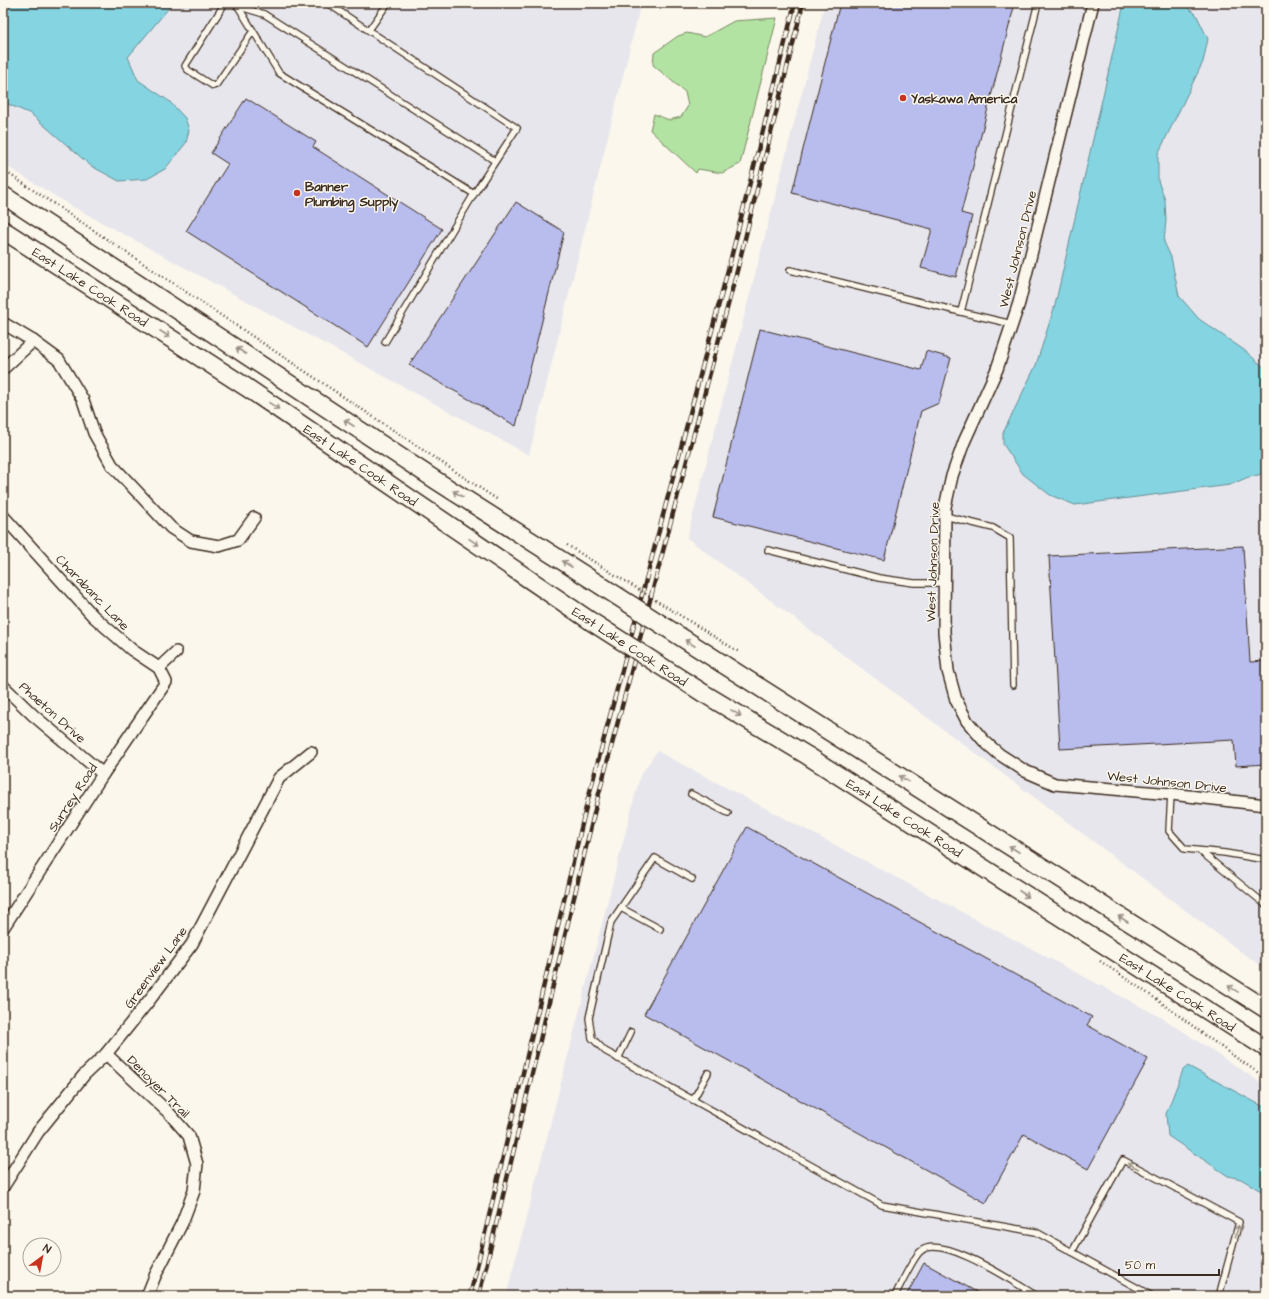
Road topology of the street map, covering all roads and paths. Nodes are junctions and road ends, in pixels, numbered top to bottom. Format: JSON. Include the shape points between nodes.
{"nodes":[{"id":1,"x":226,"y":3,"type":"edge"},
{"id":2,"x":327,"y":3,"type":"edge"},
{"id":3,"x":388,"y":3,"type":"edge"},
{"id":4,"x":1038,"y":3,"type":"edge"},
{"id":5,"x":1093,"y":3,"type":"edge"},
{"id":6,"x":237,"y":4,"type":"edge"},
{"id":7,"x":369,"y":30,"type":"junction"},
{"id":8,"x":253,"y":31,"type":"junction"},
{"id":9,"x":496,"y":161,"type":"junction"},
{"id":10,"x":3,"y":170,"type":"edge"},
{"id":11,"x":474,"y":194,"type":"junction"},
{"id":12,"x":3,"y":195,"type":"edge"},
{"id":13,"x":3,"y":230,"type":"edge"},
{"id":14,"x":790,"y":270,"type":"dead end"},
{"id":15,"x":962,"y":312,"type":"junction"},
{"id":16,"x":3,"y":323,"type":"edge"},
{"id":17,"x":1012,"y":324,"type":"junction"},
{"id":18,"x":33,"y":341,"type":"junction"},
{"id":19,"x":385,"y":342,"type":"dead end"},
{"id":20,"x":3,"y":369,"type":"edge"},
{"id":21,"x":502,"y":503,"type":"dead end"},
{"id":22,"x":3,"y":516,"type":"edge"},
{"id":23,"x":945,"y":516,"type":"junction"},
{"id":24,"x":254,"y":518,"type":"dead end"},
{"id":25,"x":561,"y":541,"type":"dead end"},
{"id":26,"x":768,"y":550,"type":"dead end"},
{"id":27,"x":945,"y":582,"type":"junction"},
{"id":28,"x":176,"y":652,"type":"dead end"},
{"id":29,"x":739,"y":652,"type":"dead end"},
{"id":30,"x":160,"y":668,"type":"junction"},
{"id":31,"x":1013,"y":685,"type":"dead end"},
{"id":32,"x":3,"y":686,"type":"edge"},
{"id":33,"x":311,"y":752,"type":"dead end"},
{"id":34,"x":103,"y":774,"type":"junction"},
{"id":35,"x":691,"y":794,"type":"dead end"},
{"id":36,"x":1171,"y":794,"type":"junction"},
{"id":37,"x":1266,"y":805,"type":"edge"},
{"id":38,"x":728,"y":813,"type":"dead end"},
{"id":39,"x":1199,"y":850,"type":"junction"},
{"id":40,"x":1266,"y":860,"type":"edge"},
{"id":41,"x":692,"y":879,"type":"dead end"},
{"id":42,"x":1266,"y":905,"type":"edge"},
{"id":43,"x":620,"y":908,"type":"junction"},
{"id":44,"x":3,"y":928,"type":"edge"},
{"id":45,"x":660,"y":929,"type":"dead end"},
{"id":46,"x":1266,"y":1009,"type":"edge"},
{"id":47,"x":631,"y":1032,"type":"dead end"},
{"id":48,"x":1266,"y":1048,"type":"edge"},
{"id":49,"x":106,"y":1054,"type":"junction"},
{"id":50,"x":618,"y":1058,"type":"junction"},
{"id":51,"x":708,"y":1073,"type":"dead end"},
{"id":52,"x":693,"y":1100,"type":"junction"},
{"id":53,"x":3,"y":1187,"type":"edge"},
{"id":54,"x":1072,"y":1252,"type":"junction"},
{"id":55,"x":147,"y":1296,"type":"edge"},
{"id":56,"x":895,"y":1296,"type":"edge"},
{"id":57,"x":1037,"y":1296,"type":"edge"},
{"id":58,"x":1152,"y":1296,"type":"edge"},
{"id":59,"x":1219,"y":1296,"type":"edge"}],
"edges":[{"from":1,"to":8,"type":"lane","via":[[185,66],[188,70],[213,86],[216,85]]},
{"from":2,"to":7,"type":"lane"},
{"from":3,"to":7,"type":"lane"},
{"from":4,"to":15,"type":"lane"},
{"from":5,"to":17,"type":"street","name":"West Johnson Drive"},
{"from":6,"to":8,"type":"lane"},
{"from":6,"to":9,"type":"lane","via":[[264,14]]},
{"from":7,"to":9,"type":"lane","via":[[517,128]]},
{"from":8,"to":11,"type":"lane","via":[[279,73]]},
{"from":9,"to":11,"type":"lane"},
{"from":10,"to":21,"type":"path"},
{"from":11,"to":19,"type":"lane"},
{"from":46,"to":12,"type":"main road","one_way":true,"bridge":true,"via":[[437,480]]},
{"from":13,"to":48,"type":"main road","name":"East Lake Cook Road","one_way":true,"bridge":true,"via":[[246,387],[592,622],[808,756]]},
{"from":14,"to":15,"type":"lane"},
{"from":15,"to":17,"type":"lane"},
{"from":16,"to":18,"type":"street"},
{"from":17,"to":23,"type":"street","name":"West Johnson Drive","via":[[997,369],[964,442],[952,476]]},
{"from":18,"to":20,"type":"street"},
{"from":18,"to":24,"type":"street","via":[[59,360],[83,400],[94,434],[112,465],[171,528],[191,541],[219,546],[238,540]]},
{"from":22,"to":30,"type":"street","name":"Charabanc Lane","via":[[93,616],[132,650]]},
{"from":23,"to":27,"type":"street","name":"West Johnson Drive"},
{"from":23,"to":31,"type":"lane","via":[[993,528],[1010,538]]},
{"from":25,"to":29,"type":"path","bridge":true},
{"from":26,"to":27,"type":"lane","via":[[879,578],[914,583]]},
{"from":27,"to":36,"type":"street","name":"West Johnson Drive","via":[[944,632],[948,671],[956,700],[967,721],[984,741],[1025,771],[1055,784]]},
{"from":28,"to":30,"type":"street"},
{"from":30,"to":34,"type":"street","name":"Surrey Road","via":[[166,682]]},
{"from":32,"to":34,"type":"street","name":"Phaeton Drive","via":[[33,716]]},
{"from":33,"to":49,"type":"street","name":"Greenview Lane","via":[[278,778],[192,944]]},
{"from":34,"to":44,"type":"street","name":"Surrey Road"},
{"from":35,"to":38,"type":"lane"},
{"from":36,"to":37,"type":"street","name":"West Johnson Drive"},
{"from":36,"to":39,"type":"lane","via":[[1168,831],[1185,849]]},
{"from":39,"to":40,"type":"lane"},
{"from":39,"to":42,"type":"lane"},
{"from":41,"to":43,"type":"lane","via":[[655,858]]},
{"from":43,"to":45,"type":"lane"},
{"from":43,"to":50,"type":"lane","via":[[611,922],[589,1018],[592,1038],[605,1051]]},
{"from":47,"to":50,"type":"lane"},
{"from":49,"to":53,"type":"street","name":"Greenview Lane","via":[[84,1075],[38,1132]]},
{"from":49,"to":55,"type":"street","name":"Denoyer Trail","via":[[169,1113],[189,1136],[197,1164],[194,1190],[185,1217]]},
{"from":50,"to":52,"type":"lane"},
{"from":51,"to":52,"type":"lane"},
{"from":52,"to":54,"type":"lane","via":[[882,1205],[1036,1232]]},
{"from":54,"to":58,"type":"lane"},
{"from":59,"to":54,"type":"lane","one_way":true,"via":[[1239,1222],[1123,1160]]},
{"from":56,"to":57,"type":"lane","via":[[920,1251],[928,1247],[937,1247],[966,1255]]}]}
